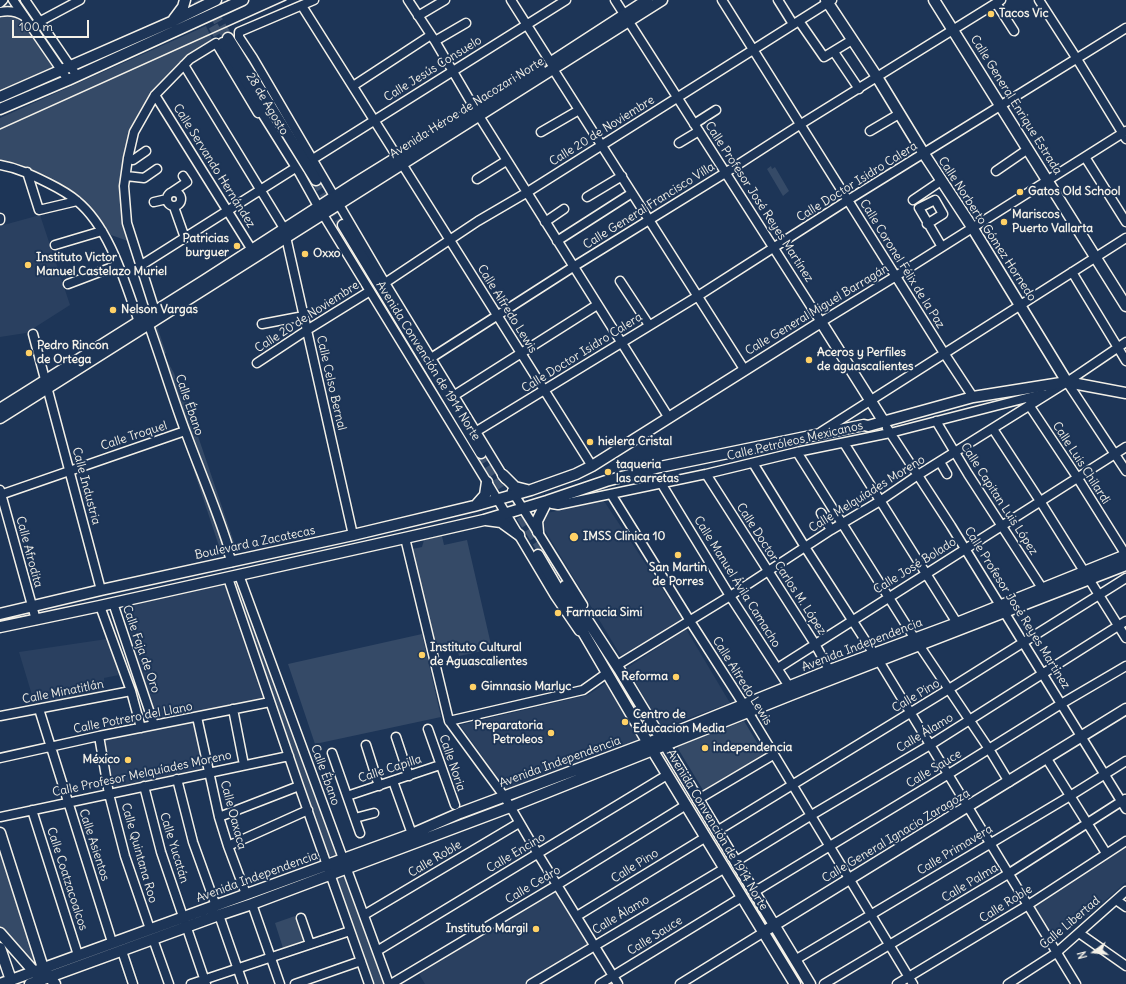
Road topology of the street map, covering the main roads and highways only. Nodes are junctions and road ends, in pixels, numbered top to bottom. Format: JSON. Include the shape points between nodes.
{"nodes":[{"id":1,"x":185,"y":0,"type":"edge"},
{"id":2,"x":191,"y":0,"type":"edge"},
{"id":3,"x":216,"y":0,"type":"edge"},
{"id":4,"x":243,"y":0,"type":"edge"},
{"id":5,"x":647,"y":0,"type":"edge"},
{"id":6,"x":662,"y":0,"type":"edge"},
{"id":7,"x":934,"y":0,"type":"edge"},
{"id":8,"x":827,"y":1,"type":"edge"},
{"id":9,"x":197,"y":9,"type":"junction"},
{"id":10,"x":222,"y":9,"type":"junction"},
{"id":11,"x":203,"y":18,"type":"junction"},
{"id":12,"x":626,"y":18,"type":"junction"},
{"id":13,"x":171,"y":22,"type":"junction"},
{"id":14,"x":0,"y":97,"type":"edge"},
{"id":15,"x":0,"y":109,"type":"edge"},
{"id":16,"x":314,"y":182,"type":"joint"},
{"id":17,"x":286,"y":233,"type":"junction"},
{"id":18,"x":1126,"y":306,"type":"edge"},
{"id":19,"x":144,"y":321,"type":"junction"},
{"id":20,"x":821,"y":322,"type":"joint"},
{"id":21,"x":1067,"y":382,"type":"junction"},
{"id":22,"x":46,"y":385,"type":"junction"},
{"id":23,"x":1126,"y":393,"type":"edge"},
{"id":24,"x":0,"y":409,"type":"edge"},
{"id":25,"x":0,"y":418,"type":"edge"},
{"id":26,"x":883,"y":420,"type":"junction"},
{"id":27,"x":460,"y":429,"type":"tunnel mouth"},
{"id":28,"x":481,"y":453,"type":"tunnel mouth"},
{"id":29,"x":503,"y":475,"type":"road end"},
{"id":30,"x":487,"y":482,"type":"road end"},
{"id":31,"x":531,"y":490,"type":"junction"},
{"id":32,"x":514,"y":494,"type":"joint"},
{"id":33,"x":547,"y":501,"type":"junction"},
{"id":34,"x":474,"y":506,"type":"junction"},
{"id":35,"x":484,"y":520,"type":"junction"},
{"id":36,"x":538,"y":532,"type":"road end"},
{"id":37,"x":519,"y":535,"type":"road end"},
{"id":38,"x":538,"y":555,"type":"dead end"},
{"id":39,"x":1126,"y":555,"type":"edge"},
{"id":40,"x":1126,"y":566,"type":"edge"},
{"id":41,"x":1087,"y":575,"type":"junction"},
{"id":42,"x":565,"y":586,"type":"tunnel mouth"},
{"id":43,"x":1003,"y":609,"type":"junction"},
{"id":44,"x":0,"y":614,"type":"edge"},
{"id":45,"x":0,"y":627,"type":"edge"},
{"id":46,"x":918,"y":642,"type":"junction"},
{"id":47,"x":1126,"y":709,"type":"edge"},
{"id":48,"x":663,"y":741,"type":"junction"},
{"id":49,"x":650,"y":746,"type":"junction"},
{"id":50,"x":0,"y":833,"type":"edge"},
{"id":51,"x":345,"y":864,"type":"junction"},
{"id":52,"x":329,"y":870,"type":"junction"},
{"id":53,"x":217,"y":910,"type":"junction"},
{"id":54,"x":774,"y":926,"type":"junction"},
{"id":55,"x":764,"y":932,"type":"junction"},
{"id":56,"x":0,"y":933,"type":"edge"},
{"id":57,"x":151,"y":934,"type":"junction"},
{"id":58,"x":0,"y":948,"type":"edge"},
{"id":59,"x":38,"y":970,"type":"junction"},
{"id":60,"x":11,"y":980,"type":"junction"},
{"id":61,"x":47,"y":981,"type":"edge"},
{"id":62,"x":0,"y":984,"type":"edge"},
{"id":63,"x":30,"y":984,"type":"edge"},
{"id":64,"x":795,"y":984,"type":"edge"},
{"id":65,"x":810,"y":984,"type":"edge"}],
"edges":[{"from":1,"to":13,"type":"main road","via":[[183,7]]},
{"from":2,"to":9,"type":"main road"},
{"from":3,"to":9,"type":"main road"},
{"from":3,"to":10,"type":"main road"},
{"from":4,"to":10,"type":"main road"},
{"from":5,"to":12,"type":"main road","name":"Avenida Héroe de Nacozari Norte"},
{"from":6,"to":12,"type":"main road","name":"Avenida Héroe de Nacozari Norte"},
{"from":7,"to":18,"type":"main road","name":"Calle General Enrique Estrada"},
{"from":8,"to":21,"type":"main road","name":"Calle Norberto Gómez Hornedo"},
{"from":9,"to":11,"type":"main road"},
{"from":9,"to":13,"type":"main road"},
{"from":10,"to":11,"type":"main road"},
{"from":11,"to":15,"type":"main road"},
{"from":12,"to":17,"type":"main road","name":"Avenida Héroe de Nacozari Norte"},
{"from":13,"to":14,"type":"main road"},
{"from":16,"to":16,"type":"main road","name":"Avenida Convención de 1914 Norte","via":[[247,83],[226,40],[267,101]]},
{"from":17,"to":19,"type":"main road"},
{"from":17,"to":19,"type":"main road","via":[[252,250],[155,311]]},
{"from":19,"to":22,"type":"main road"},
{"from":20,"to":26,"type":"main road","name":"Calle Profesor José Reyes Martínez"},
{"from":20,"to":31,"type":"main road","name":"Calle General Miguel Barragán","via":[[592,466]]},
{"from":21,"to":23,"type":"main road","name":"Calle Petróleos Mexicanos"},
{"from":21,"to":26,"type":"main road","name":"Calle Petróleos Mexicanos","via":[[973,397]]},
{"from":22,"to":24,"type":"main road"},
{"from":22,"to":25,"type":"main road"},
{"from":26,"to":33,"type":"main road","name":"Calle Petróleos Mexicanos","via":[[867,421],[864,425],[815,436],[660,467],[606,481]]},
{"from":27,"to":28,"type":"main road","name":"Avenida Convención de 1914 Norte","via":[[341,226]]},
{"from":29,"to":31,"type":"main road","via":[[515,487]]},
{"from":30,"to":34,"type":"main road","via":[[485,495]]},
{"from":31,"to":32,"type":"main road","name":"Calle General Miguel Barragán"},
{"from":32,"to":34,"type":"main road","name":"Boulevard a Zacatecas"},
{"from":33,"to":35,"type":"main road","name":"Calle Petróleos Mexicanos"},
{"from":33,"to":36,"type":"main road","via":[[537,522]]},
{"from":34,"to":44,"type":"main road","name":"Boulevard a Zacatecas"},
{"from":35,"to":37,"type":"main road","via":[[501,522]]},
{"from":35,"to":45,"type":"main road"},
{"from":38,"to":49,"type":"main road","name":"Avenida Convención de 1914 Norte"},
{"from":39,"to":41,"type":"main road","name":"Avenida Independencia"},
{"from":40,"to":41,"type":"main road","name":"Avenida Independencia"},
{"from":41,"to":43,"type":"main road","name":"Avenida Independencia"},
{"from":41,"to":43,"type":"main road","name":"Avenida Independencia","via":[[1042,588]]},
{"from":42,"to":48,"type":"main road","name":"Avenida Convención de 1914 Norte","via":[[619,667]]},
{"from":43,"to":46,"type":"main road","name":"Avenida Independencia"},
{"from":43,"to":46,"type":"main road","name":"Avenida Independencia","via":[[957,623]]},
{"from":46,"to":48,"type":"main road","name":"Avenida Independencia"},
{"from":47,"to":54,"type":"main road","name":"Calle General Ignacio Zaragoza"},
{"from":48,"to":49,"type":"main road","name":"Avenida Independencia"},
{"from":48,"to":54,"type":"main road","name":"Avenida Convención de 1914 Norte"},
{"from":49,"to":51,"type":"main road","name":"Avenida Independencia","via":[[510,807]]},
{"from":49,"to":51,"type":"main road","name":"Avenida Independencia","via":[[460,813]]},
{"from":49,"to":55,"type":"main road","name":"Avenida Convención de 1914 Norte"},
{"from":50,"to":59,"type":"main road"},
{"from":51,"to":52,"type":"main road","name":"Avenida Independencia"},
{"from":52,"to":53,"type":"main road","name":"Avenida Independencia","via":[[246,894]]},
{"from":52,"to":53,"type":"main road","name":"Avenida Independencia","via":[[252,904]]},
{"from":53,"to":57,"type":"main road","name":"Avenida Independencia"},
{"from":54,"to":55,"type":"main road","name":"Calle General Ignacio Zaragoza"},
{"from":54,"to":65,"type":"main road","name":"Avenida Convención de 1914 Norte"},
{"from":55,"to":64,"type":"main road","name":"Avenida Convención de 1914 Norte"},
{"from":56,"to":59,"type":"main road"},
{"from":57,"to":59,"type":"main road","name":"Avenida Independencia","via":[[112,942]]},
{"from":57,"to":61,"type":"main road","name":"Avenida Independencia","via":[[122,951]]},
{"from":58,"to":60,"type":"main road"},
{"from":59,"to":60,"type":"main road","name":"Avenida Independencia"},
{"from":59,"to":61,"type":"main road"},
{"from":60,"to":62,"type":"main road","name":"Avenida Independencia"},
{"from":61,"to":63,"type":"main road","name":"Avenida Independencia"}]}
